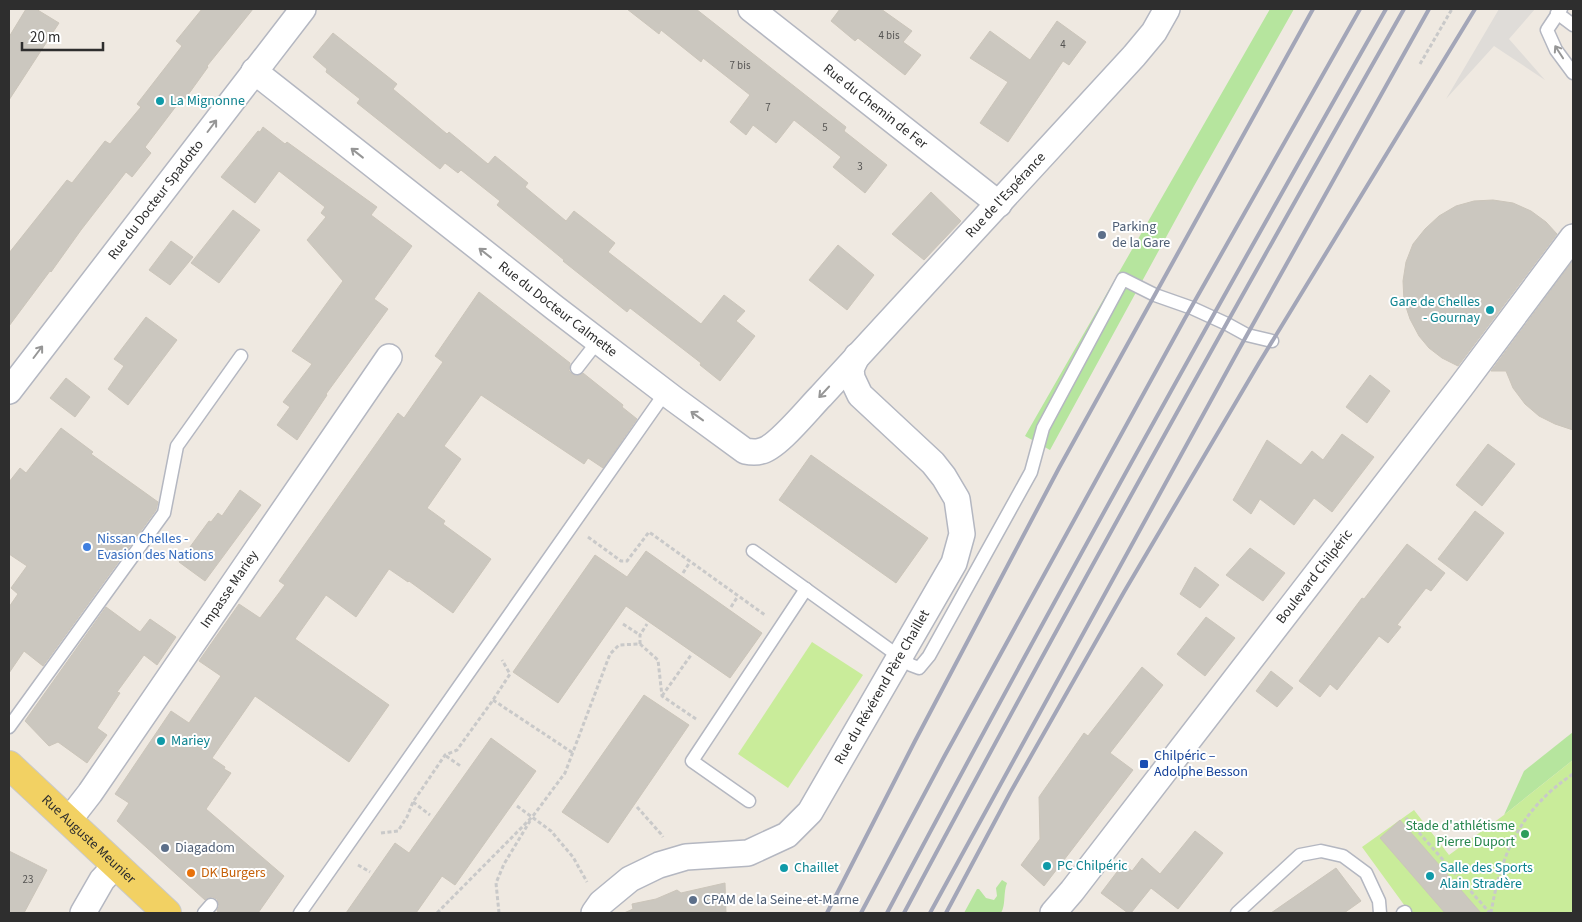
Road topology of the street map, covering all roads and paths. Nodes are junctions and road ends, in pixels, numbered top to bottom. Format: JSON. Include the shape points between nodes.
{"nodes":[{"id":1,"x":303,"y":9,"type":"edge"},
{"id":2,"x":751,"y":9,"type":"edge"},
{"id":3,"x":1168,"y":9,"type":"edge"},
{"id":4,"x":1452,"y":9,"type":"edge"},
{"id":5,"x":1559,"y":11,"type":"edge"},
{"id":6,"x":1573,"y":25,"type":"edge"},
{"id":7,"x":1420,"y":64,"type":"dead end"},
{"id":8,"x":254,"y":72,"type":"junction"},
{"id":9,"x":1573,"y":72,"type":"edge"},
{"id":10,"x":998,"y":204,"type":"junction"},
{"id":11,"x":1573,"y":237,"type":"edge"},
{"id":12,"x":598,"y":341,"type":"junction"},
{"id":13,"x":1272,"y":341,"type":"dead end"},
{"id":14,"x":242,"y":356,"type":"dead end"},
{"id":15,"x":857,"y":356,"type":"junction"},
{"id":16,"x":389,"y":357,"type":"dead end"},
{"id":17,"x":577,"y":368,"type":"dead end"},
{"id":18,"x":9,"y":391,"type":"edge"},
{"id":19,"x":665,"y":393,"type":"junction"},
{"id":20,"x":586,"y":536,"type":"dead end"},
{"id":21,"x":753,"y":551,"type":"dead end"},
{"id":22,"x":690,"y":562,"type":"junction"},
{"id":23,"x":683,"y":573,"type":"dead end"},
{"id":24,"x":806,"y":590,"type":"junction"},
{"id":25,"x":738,"y":596,"type":"junction"},
{"id":26,"x":730,"y":607,"type":"dead end"},
{"id":27,"x":623,"y":624,"type":"dead end"},
{"id":28,"x":647,"y":624,"type":"dead end"},
{"id":29,"x":782,"y":627,"type":"junction"},
{"id":30,"x":640,"y":635,"type":"junction"},
{"id":31,"x":640,"y":644,"type":"junction"},
{"id":32,"x":690,"y":656,"type":"dead end"},
{"id":33,"x":900,"y":657,"type":"junction"},
{"id":34,"x":662,"y":696,"type":"junction"},
{"id":35,"x":493,"y":700,"type":"dead end"},
{"id":36,"x":9,"y":727,"type":"edge"},
{"id":37,"x":712,"y":731,"type":"junction"},
{"id":38,"x":574,"y":753,"type":"junction"},
{"id":39,"x":445,"y":755,"type":"dead end"},
{"id":40,"x":9,"y":765,"type":"edge"},
{"id":41,"x":462,"y":767,"type":"dead end"},
{"id":42,"x":1573,"y":774,"type":"edge"},
{"id":43,"x":749,"y":800,"type":"dead end"},
{"id":44,"x":413,"y":802,"type":"dead end"},
{"id":45,"x":516,"y":806,"type":"dead end"},
{"id":46,"x":636,"y":808,"type":"dead end"},
{"id":47,"x":430,"y":815,"type":"dead end"},
{"id":48,"x":533,"y":816,"type":"junction"},
{"id":49,"x":1406,"y":818,"type":"dead end"},
{"id":50,"x":69,"y":820,"type":"junction"},
{"id":51,"x":661,"y":834,"type":"dead end"},
{"id":52,"x":353,"y":862,"type":"dead end"},
{"id":53,"x":116,"y":865,"type":"junction"},
{"id":54,"x":370,"y":872,"type":"dead end"},
{"id":55,"x":597,"y":908,"type":"edge"},
{"id":56,"x":83,"y":913,"type":"edge"},
{"id":57,"x":167,"y":913,"type":"edge"},
{"id":58,"x":300,"y":913,"type":"edge"},
{"id":59,"x":437,"y":913,"type":"edge"},
{"id":60,"x":499,"y":913,"type":"edge"},
{"id":61,"x":1053,"y":913,"type":"edge"},
{"id":62,"x":1238,"y":913,"type":"edge"},
{"id":63,"x":1380,"y":913,"type":"edge"},
{"id":64,"x":1490,"y":913,"type":"edge"}],
"edges":[{"from":1,"to":8,"type":"street","name":"Rue du Docteur Spadotto"},
{"from":2,"to":10,"type":"street","name":"Rue du Chemin de Fer"},
{"from":3,"to":10,"type":"street","name":"Rue de l'Espérance","via":[[1134,56]]},
{"from":4,"to":7,"type":"path"},
{"from":5,"to":6,"type":"lane"},
{"from":9,"to":5,"type":"lane","one_way":true,"via":[[1556,50],[1547,30]]},
{"from":12,"to":8,"type":"street","name":"Rue du Docteur Calmette","one_way":true},
{"from":18,"to":8,"type":"street","name":"Rue du Docteur Spadotto","one_way":true},
{"from":10,"to":15,"type":"street","name":"Rue de l'Espérance"},
{"from":11,"to":61,"type":"street","name":"Boulevard Chilpéric","via":[[1448,404]]},
{"from":12,"to":17,"type":"lane"},
{"from":12,"to":19,"type":"street","name":"Rue du Docteur Calmette"},
{"from":13,"to":33,"type":"lane","via":[[1247,335],[1123,279],[1043,428],[1030,472],[929,656],[919,668]]},
{"from":14,"to":36,"type":"lane","via":[[177,446],[164,513]]},
{"from":15,"to":19,"type":"street","name":"Rue du Docteur Calmette","one_way":true,"via":[[779,440],[762,451],[745,451]]},
{"from":15,"to":33,"type":"street","name":"Rue du Révérend Père Chaillet","via":[[851,369],[860,395],[933,463],[957,499],[962,534],[954,563]]},
{"from":16,"to":50,"type":"street","name":"Impasse Mariey"},
{"from":19,"to":58,"type":"lane"},
{"from":20,"to":22,"type":"path","via":[[627,562],[649,532]]},
{"from":21,"to":24,"type":"lane"},
{"from":22,"to":23,"type":"path"},
{"from":22,"to":25,"type":"path"},
{"from":24,"to":29,"type":"lane"},
{"from":24,"to":33,"type":"lane"},
{"from":25,"to":26,"type":"path"},
{"from":25,"to":29,"type":"path"},
{"from":27,"to":30,"type":"path"},
{"from":28,"to":30,"type":"path"},
{"from":29,"to":37,"type":"lane"},
{"from":30,"to":31,"type":"path"},
{"from":31,"to":34,"type":"path","via":[[658,660]]},
{"from":31,"to":38,"type":"path","via":[[619,644],[610,654]]},
{"from":32,"to":34,"type":"path"},
{"from":33,"to":55,"type":"street","name":"Rue du Révérend Père Chaillet","via":[[810,812],[787,835],[748,853],[686,857],[658,865],[630,879]]},
{"from":34,"to":37,"type":"path"},
{"from":35,"to":38,"type":"path"},
{"from":37,"to":43,"type":"lane","via":[[692,762]]},
{"from":38,"to":48,"type":"path","via":[[565,773]]},
{"from":39,"to":41,"type":"path"},
{"from":40,"to":50,"type":"main road","name":"Rue Auguste Meunier"},
{"from":42,"to":64,"type":"path","via":[[1549,792],[1514,836],[1505,855]]},
{"from":44,"to":47,"type":"path"},
{"from":45,"to":48,"type":"path"},
{"from":46,"to":51,"type":"path"},
{"from":48,"to":55,"type":"path","via":[[573,857]]},
{"from":48,"to":59,"type":"path"},
{"from":48,"to":60,"type":"path","via":[[496,883]]},
{"from":49,"to":64,"type":"path"},
{"from":50,"to":53,"type":"main road","name":"Rue Auguste Meunier"},
{"from":52,"to":54,"type":"path"},
{"from":53,"to":56,"type":"street","via":[[102,880]]},
{"from":53,"to":57,"type":"main road","name":"Rue Auguste Meunier"},
{"from":62,"to":63,"type":"lane","via":[[1300,855],[1321,851],[1343,856],[1366,873],[1379,901]]}]}
